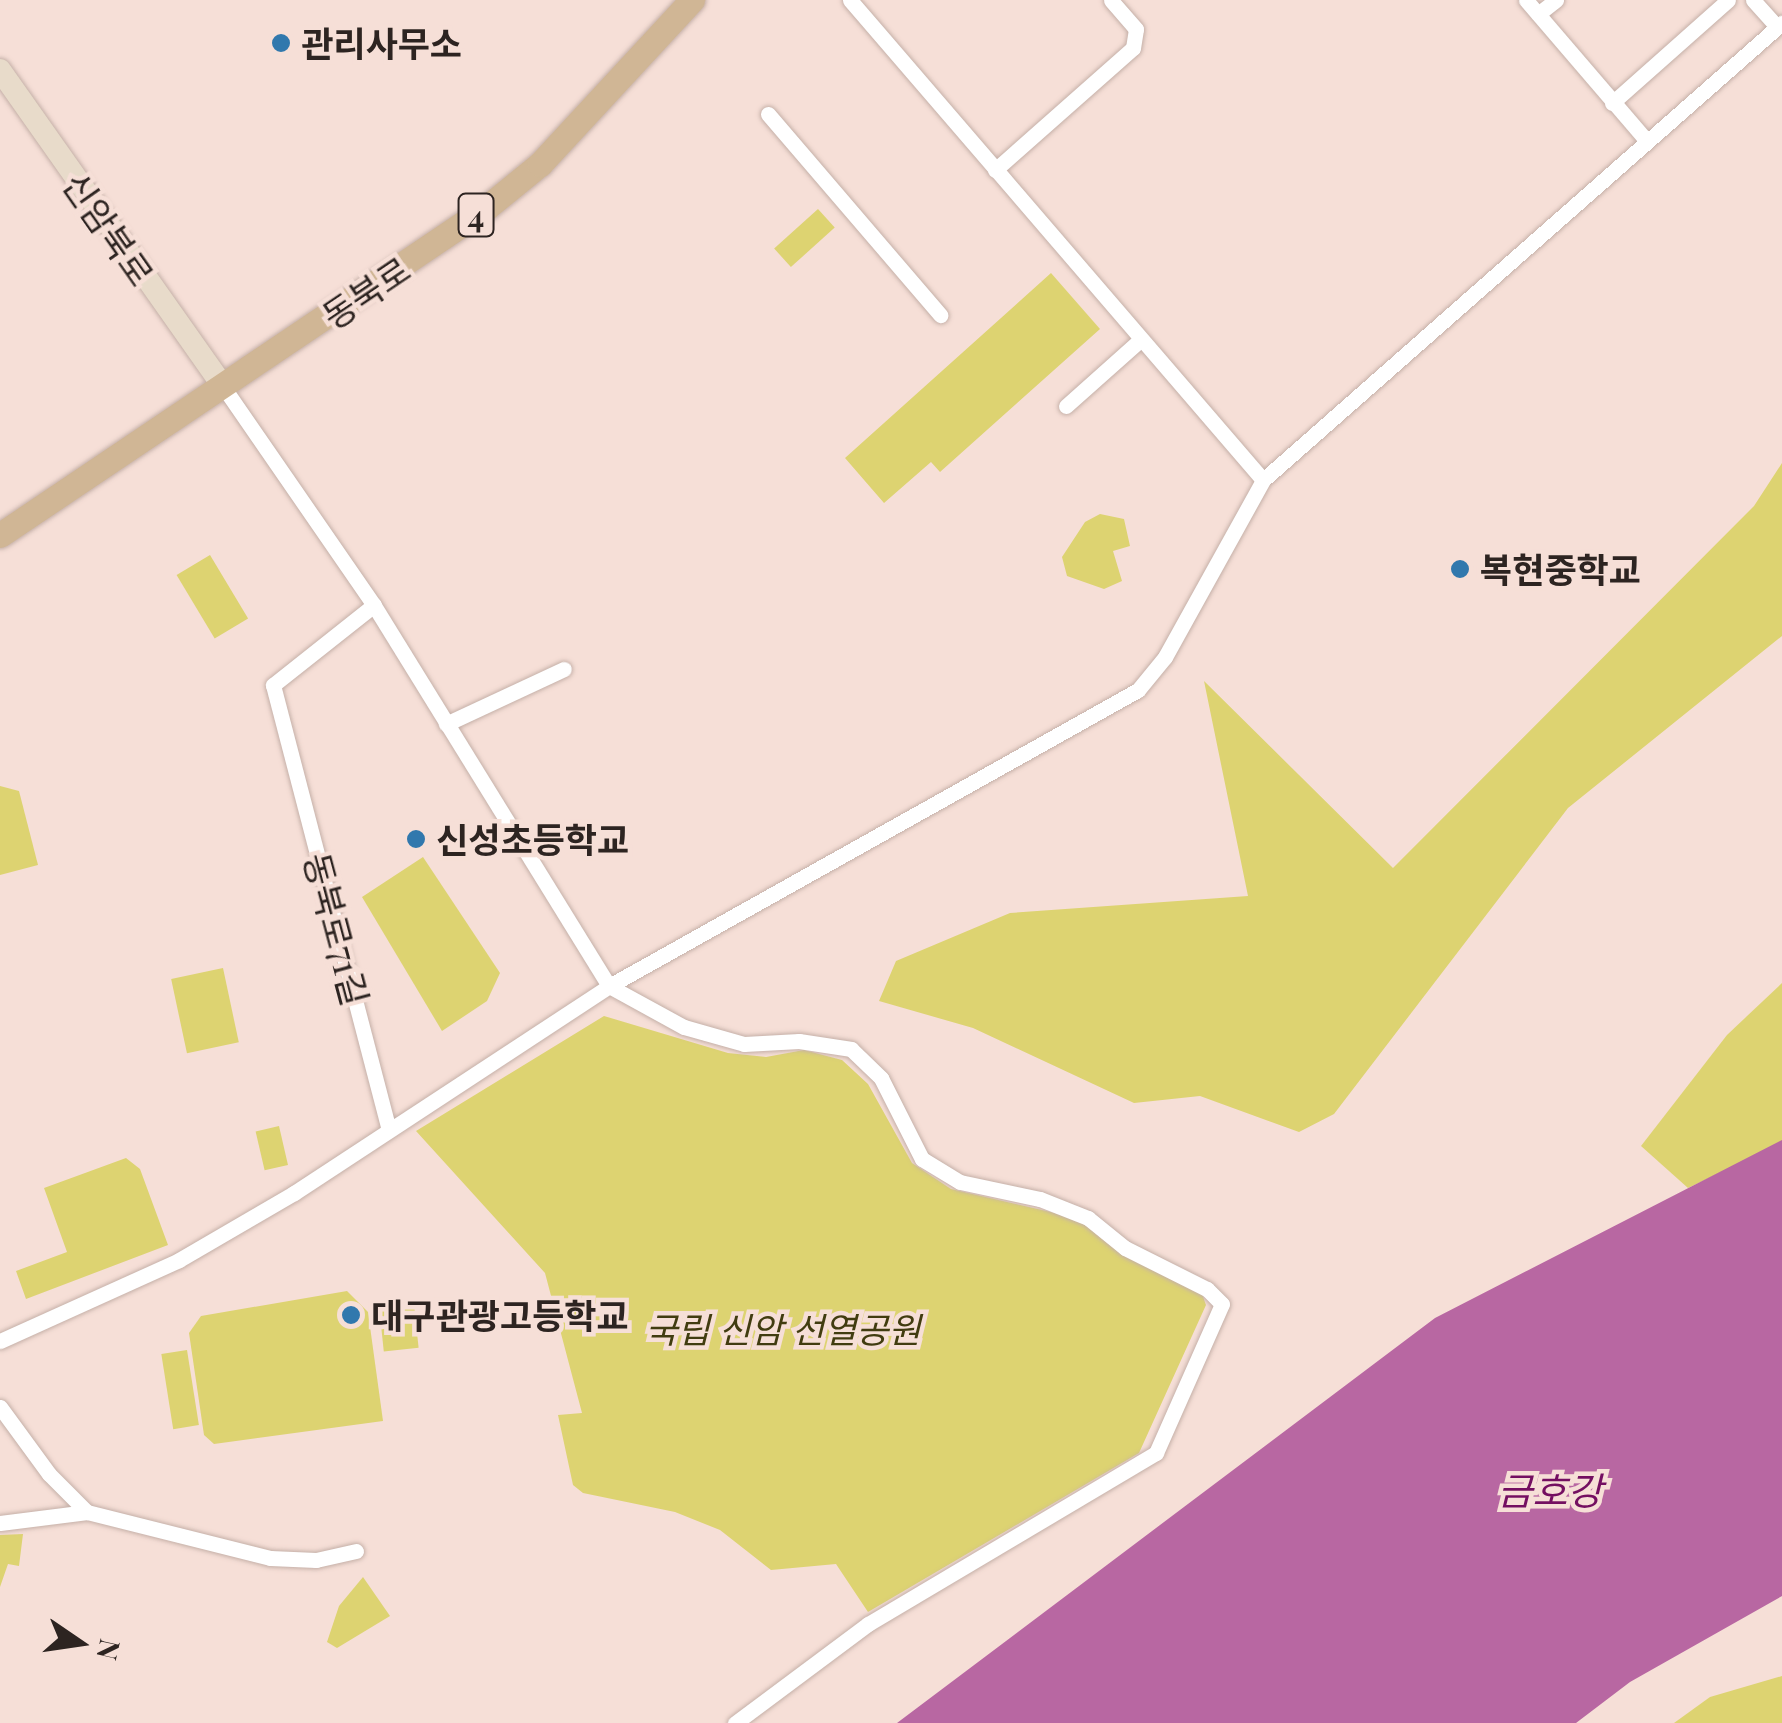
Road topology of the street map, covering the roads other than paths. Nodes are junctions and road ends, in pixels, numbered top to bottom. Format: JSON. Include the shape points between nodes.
{"nodes":[{"id":1,"x":692,"y":0,"type":"edge"},
{"id":2,"x":850,"y":0,"type":"edge"},
{"id":3,"x":1111,"y":0,"type":"edge"},
{"id":4,"x":1526,"y":0,"type":"edge"},
{"id":5,"x":1556,"y":0,"type":"edge"},
{"id":6,"x":1728,"y":0,"type":"edge"},
{"id":7,"x":1753,"y":0,"type":"edge"},
{"id":8,"x":1538,"y":14,"type":"junction"},
{"id":9,"x":1779,"y":25,"type":"edge"},
{"id":10,"x":2,"y":78,"type":"edge"},
{"id":11,"x":1612,"y":104,"type":"junction"},
{"id":12,"x":768,"y":114,"type":"dead end"},
{"id":13,"x":1646,"y":141,"type":"junction"},
{"id":14,"x":994,"y":170,"type":"junction"},
{"id":15,"x":940,"y":315,"type":"dead end"},
{"id":16,"x":1140,"y":340,"type":"junction"},
{"id":17,"x":222,"y":385,"type":"junction"},
{"id":18,"x":1066,"y":406,"type":"dead end"},
{"id":19,"x":1263,"y":480,"type":"junction"},
{"id":20,"x":0,"y":535,"type":"edge"},
{"id":21,"x":374,"y":605,"type":"junction"},
{"id":22,"x":564,"y":669,"type":"dead end"},
{"id":23,"x":446,"y":724,"type":"junction"},
{"id":24,"x":609,"y":986,"type":"junction"},
{"id":25,"x":388,"y":1128,"type":"junction"},
{"id":26,"x":0,"y":1340,"type":"edge"},
{"id":27,"x":0,"y":1406,"type":"edge"},
{"id":28,"x":87,"y":1512,"type":"junction"},
{"id":29,"x":0,"y":1522,"type":"edge"},
{"id":30,"x":356,"y":1551,"type":"dead end"},
{"id":31,"x":735,"y":1723,"type":"edge"}],
"edges":[{"from":1,"to":17,"type":"main road","name":"동북로","number":"4","via":[[540,164],[366,294]]},
{"from":2,"to":14,"type":"street"},
{"from":3,"to":14,"type":"street","via":[[1136,29],[1132,48]]},
{"from":4,"to":8,"type":"street"},
{"from":5,"to":8,"type":"street"},
{"from":6,"to":11,"type":"street"},
{"from":7,"to":9,"type":"street"},
{"from":8,"to":11,"type":"street"},
{"from":9,"to":13,"type":"street"},
{"from":10,"to":17,"type":"street","name":"신암북로"},
{"from":11,"to":13,"type":"street"},
{"from":12,"to":15,"type":"street"},
{"from":13,"to":19,"type":"street"},
{"from":14,"to":16,"type":"street"},
{"from":16,"to":18,"type":"street"},
{"from":16,"to":19,"type":"street"},
{"from":17,"to":20,"type":"main road","name":"동북로","number":"4"},
{"from":17,"to":21,"type":"street"},
{"from":19,"to":24,"type":"street","via":[[1165,657],[1138,690]]},
{"from":21,"to":23,"type":"street"},
{"from":21,"to":25,"type":"street","name":"동북로71길","via":[[273,685]]},
{"from":22,"to":23,"type":"street"},
{"from":23,"to":24,"type":"street"},
{"from":24,"to":25,"type":"street"},
{"from":24,"to":31,"type":"street","via":[[684,1028],[744,1044],[799,1041],[851,1049],[881,1078],[922,1159],[960,1182],[1040,1199],[1088,1218],[1125,1248],[1207,1288],[1222,1304],[1156,1453],[868,1624]]},
{"from":25,"to":26,"type":"street","via":[[179,1260]]},
{"from":27,"to":28,"type":"street","via":[[49,1474]]},
{"from":28,"to":29,"type":"street"},
{"from":28,"to":30,"type":"street","via":[[270,1558],[316,1560]]}]}
